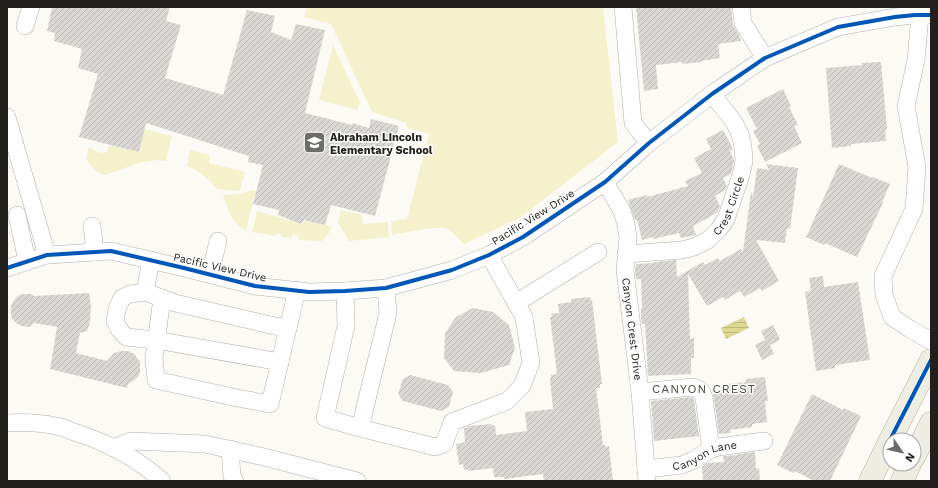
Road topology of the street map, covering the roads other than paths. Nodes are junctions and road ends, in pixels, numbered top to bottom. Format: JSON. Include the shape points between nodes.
{"nodes":[{"id":1,"x":31,"y":7,"type":"edge"},
{"id":2,"x":623,"y":7,"type":"edge"},
{"id":3,"x":741,"y":7,"type":"edge"},
{"id":4,"x":896,"y":12,"type":"edge"},
{"id":5,"x":926,"y":15,"type":"edge"},
{"id":6,"x":25,"y":26,"type":"dead end"},
{"id":7,"x":765,"y":58,"type":"junction"},
{"id":8,"x":712,"y":94,"type":"junction"},
{"id":9,"x":7,"y":116,"type":"edge"},
{"id":10,"x":649,"y":143,"type":"junction"},
{"id":11,"x":605,"y":182,"type":"junction"},
{"id":12,"x":17,"y":215,"type":"dead end"},
{"id":13,"x":92,"y":226,"type":"dead end"},
{"id":14,"x":218,"y":241,"type":"dead end"},
{"id":15,"x":95,"y":252,"type":"junction"},
{"id":16,"x":598,"y":252,"type":"dead end"},
{"id":17,"x":626,"y":254,"type":"junction"},
{"id":18,"x":47,"y":255,"type":"junction"},
{"id":19,"x":490,"y":256,"type":"junction"},
{"id":20,"x":151,"y":260,"type":"junction"},
{"id":21,"x":27,"y":261,"type":"junction"},
{"id":22,"x":7,"y":268,"type":"edge"},
{"id":23,"x":210,"y":274,"type":"junction"},
{"id":24,"x":386,"y":288,"type":"junction"},
{"id":25,"x":297,"y":290,"type":"junction"},
{"id":26,"x":145,"y":292,"type":"junction"},
{"id":27,"x":346,"y":292,"type":"junction"},
{"id":28,"x":162,"y":298,"type":"junction"},
{"id":29,"x":516,"y":303,"type":"junction"},
{"id":30,"x":288,"y":328,"type":"junction"},
{"id":31,"x":156,"y":340,"type":"junction"},
{"id":32,"x":931,"y":341,"type":"edge"},
{"id":33,"x":931,"y":360,"type":"edge"},
{"id":34,"x":280,"y":362,"type":"junction"},
{"id":35,"x":640,"y":392,"type":"junction"},
{"id":36,"x":931,"y":422,"type":"edge"},
{"id":37,"x":7,"y":423,"type":"edge"},
{"id":38,"x":360,"y":428,"type":"junction"},
{"id":39,"x":894,"y":432,"type":"edge"},
{"id":40,"x":764,"y":441,"type":"dead end"},
{"id":41,"x":922,"y":441,"type":"edge"},
{"id":42,"x":113,"y":448,"type":"junction"},
{"id":43,"x":230,"y":449,"type":"junction"},
{"id":44,"x":710,"y":449,"type":"junction"},
{"id":45,"x":882,"y":456,"type":"edge"},
{"id":46,"x":646,"y":475,"type":"edge"},
{"id":47,"x":162,"y":481,"type":"edge"},
{"id":48,"x":235,"y":481,"type":"edge"},
{"id":49,"x":357,"y":481,"type":"edge"},
{"id":50,"x":870,"y":481,"type":"edge"}],
"edges":[{"from":1,"to":6,"type":"street"},
{"from":2,"to":10,"type":"street","via":[[633,123]]},
{"from":3,"to":7,"type":"street","via":[[743,23]]},
{"from":4,"to":5,"type":"street","name":"Pacific View Drive"},
{"from":4,"to":7,"type":"street","name":"Pacific View Drive","via":[[838,26]]},
{"from":5,"to":32,"type":"street","via":[[906,106],[917,167],[914,209],[883,276],[884,295],[892,317]]},
{"from":7,"to":8,"type":"street","name":"Pacific View Drive"},
{"from":8,"to":10,"type":"street","name":"Pacific View Drive"},
{"from":8,"to":17,"type":"street","name":"Crest Circle","via":[[734,122],[743,147],[741,175],[726,219],[708,240],[694,247]]},
{"from":9,"to":18,"type":"street"},
{"from":10,"to":11,"type":"street","name":"Pacific View Drive"},
{"from":11,"to":17,"type":"street","name":"Canyon Crest Drive","via":[[622,211],[626,224]]},
{"from":11,"to":19,"type":"street","name":"Pacific View Drive"},
{"from":12,"to":21,"type":"street"},
{"from":13,"to":15,"type":"street"},
{"from":14,"to":23,"type":"street"},
{"from":15,"to":18,"type":"street","name":"Pacific View Drive"},
{"from":15,"to":20,"type":"street","name":"Pacific View Drive","via":[[111,251]]},
{"from":16,"to":29,"type":"street"},
{"from":17,"to":35,"type":"street","name":"Canyon Crest Drive","via":[[625,270]]},
{"from":18,"to":21,"type":"street","name":"Pacific View Drive"},
{"from":19,"to":24,"type":"street","name":"Pacific View Drive","via":[[452,270]]},
{"from":19,"to":29,"type":"street"},
{"from":20,"to":23,"type":"street","name":"Pacific View Drive"},
{"from":20,"to":26,"type":"street"},
{"from":21,"to":22,"type":"street","name":"Pacific View Drive"},
{"from":23,"to":25,"type":"street","name":"Pacific View Drive","via":[[255,286]]},
{"from":24,"to":27,"type":"street","name":"Pacific View Drive"},
{"from":24,"to":38,"type":"street","via":[[388,313]]},
{"from":25,"to":27,"type":"street","name":"Pacific View Drive"},
{"from":25,"to":30,"type":"street"},
{"from":26,"to":28,"type":"street"},
{"from":26,"to":31,"type":"street","via":[[122,298],[115,321],[126,337]]},
{"from":27,"to":38,"type":"street","via":[[346,326],[325,418]]},
{"from":28,"to":30,"type":"street"},
{"from":28,"to":31,"type":"street"},
{"from":29,"to":38,"type":"street","via":[[524,317],[531,363],[522,386],[507,401],[452,422],[444,444],[435,447]]},
{"from":30,"to":34,"type":"street"},
{"from":31,"to":34,"type":"street"},
{"from":31,"to":34,"type":"street","via":[[156,380],[270,404]]},
{"from":33,"to":39,"type":"main road"},
{"from":35,"to":44,"type":"street","via":[[693,387],[702,392]]},
{"from":35,"to":46,"type":"street","name":"Canyon Crest Drive"},
{"from":36,"to":41,"type":"main road"},
{"from":37,"to":42,"type":"street","via":[[57,426],[96,439]]},
{"from":40,"to":44,"type":"street","name":"Canyon Lane"},
{"from":42,"to":43,"type":"street","via":[[131,441],[205,444]]},
{"from":42,"to":47,"type":"street"},
{"from":43,"to":48,"type":"street","via":[[232,476]]},
{"from":43,"to":49,"type":"street"},
{"from":44,"to":46,"type":"street","name":"Canyon Lane","via":[[682,465]]},
{"from":45,"to":50,"type":"main road"}]}
